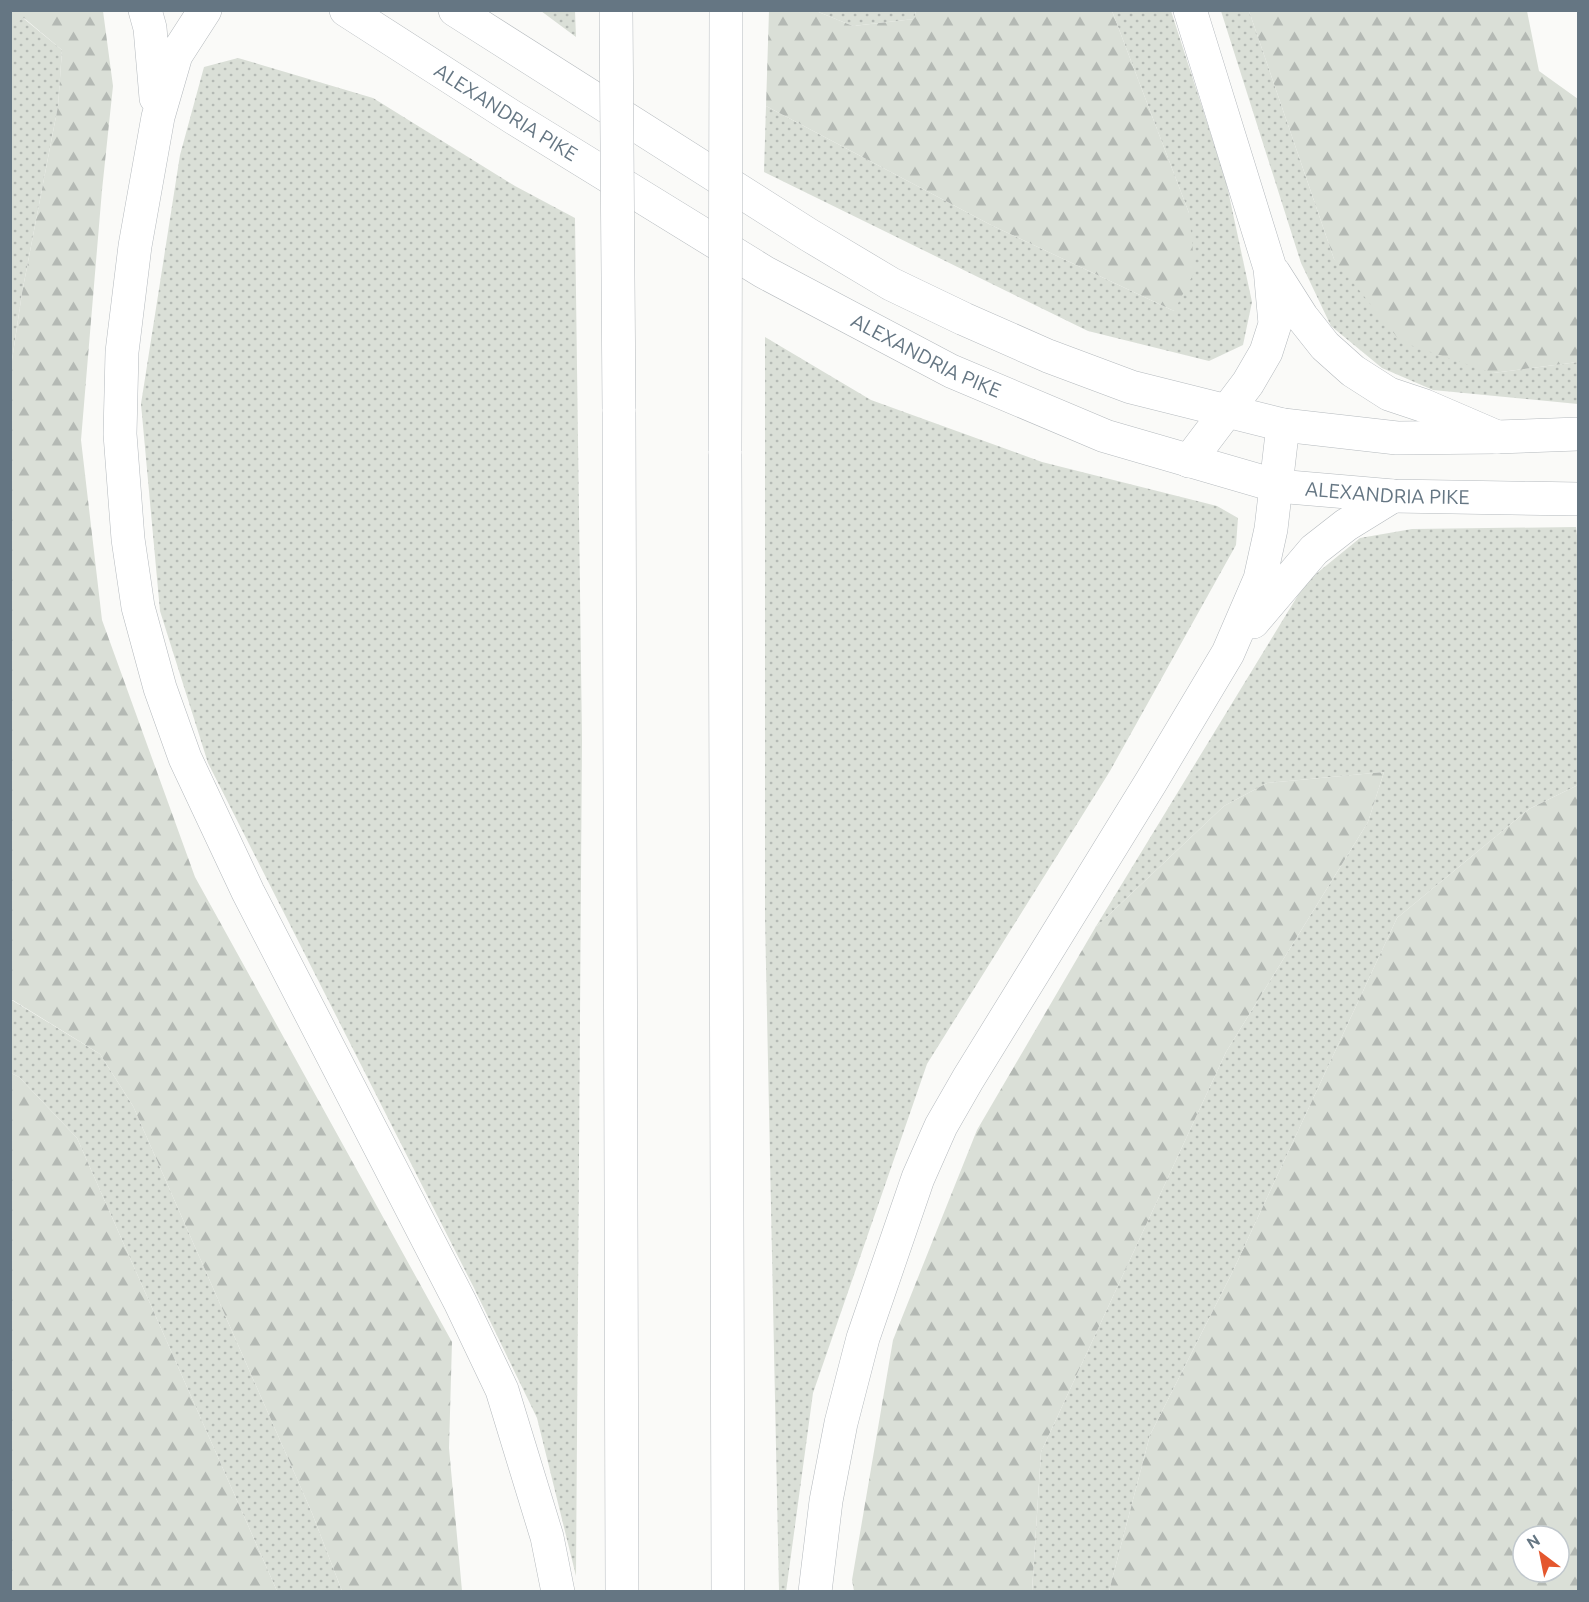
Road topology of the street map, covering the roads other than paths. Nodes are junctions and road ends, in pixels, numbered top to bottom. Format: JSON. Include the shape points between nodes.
{"nodes":[{"id":1,"x":145,"y":10,"type":"edge"},
{"id":2,"x":205,"y":10,"type":"edge"},
{"id":3,"x":346,"y":10,"type":"edge"},
{"id":4,"x":455,"y":10,"type":"edge"},
{"id":5,"x":616,"y":10,"type":"edge"},
{"id":6,"x":726,"y":10,"type":"edge"},
{"id":7,"x":1190,"y":10,"type":"edge"},
{"id":8,"x":158,"y":117,"type":"junction"},
{"id":9,"x":1270,"y":268,"type":"junction"},
{"id":10,"x":1226,"y":411,"type":"junction"},
{"id":11,"x":1283,"y":425,"type":"junction"},
{"id":12,"x":1578,"y":434,"type":"edge"},
{"id":13,"x":1497,"y":437,"type":"junction"},
{"id":14,"x":1189,"y":461,"type":"junction"},
{"id":15,"x":1277,"y":486,"type":"junction"},
{"id":16,"x":1393,"y":496,"type":"junction"},
{"id":17,"x":1578,"y":499,"type":"edge"},
{"id":18,"x":1227,"y":653,"type":"junction"},
{"id":19,"x":558,"y":1592,"type":"edge"},
{"id":20,"x":622,"y":1592,"type":"edge"},
{"id":21,"x":729,"y":1592,"type":"edge"},
{"id":22,"x":815,"y":1592,"type":"edge"}],
"edges":[{"from":1,"to":8,"type":"main road"},
{"from":2,"to":8,"type":"main road","via":[[176,55]]},
{"from":3,"to":14,"type":"main road","name":"ALEXANDRIA PIKE","via":[[514,118],[807,296],[951,371],[1105,436]]},
{"from":4,"to":10,"type":"main road","via":[[891,284],[1048,356],[1131,387]]},
{"from":5,"to":20,"type":"main road","bridge":true},
{"from":6,"to":21,"type":"main road","bridge":true},
{"from":7,"to":9,"type":"main road"},
{"from":8,"to":19,"type":"main road","via":[[135,246],[122,352],[120,434],[138,608],[185,758],[248,892],[502,1390],[547,1537]]},
{"from":9,"to":10,"type":"main road","via":[[1275,324],[1266,352]]},
{"from":9,"to":13,"type":"main road","via":[[1313,332],[1353,370],[1389,394]]},
{"from":10,"to":11,"type":"main road"},
{"from":10,"to":14,"type":"main road"},
{"from":11,"to":13,"type":"main road","via":[[1397,438]]},
{"from":11,"to":15,"type":"main road"},
{"from":12,"to":13,"type":"main road"},
{"from":14,"to":15,"type":"main road","name":"ALEXANDRIA PIKE"},
{"from":15,"to":16,"type":"main road","name":"ALEXANDRIA PIKE"},
{"from":15,"to":18,"type":"main road","via":[[1260,579]]},
{"from":16,"to":17,"type":"main road","name":"ALEXANDRIA PIKE"},
{"from":16,"to":18,"type":"main road","via":[[1314,550]]},
{"from":18,"to":22,"type":"main road","via":[[940,1126],[863,1338],[826,1501]]}]}
